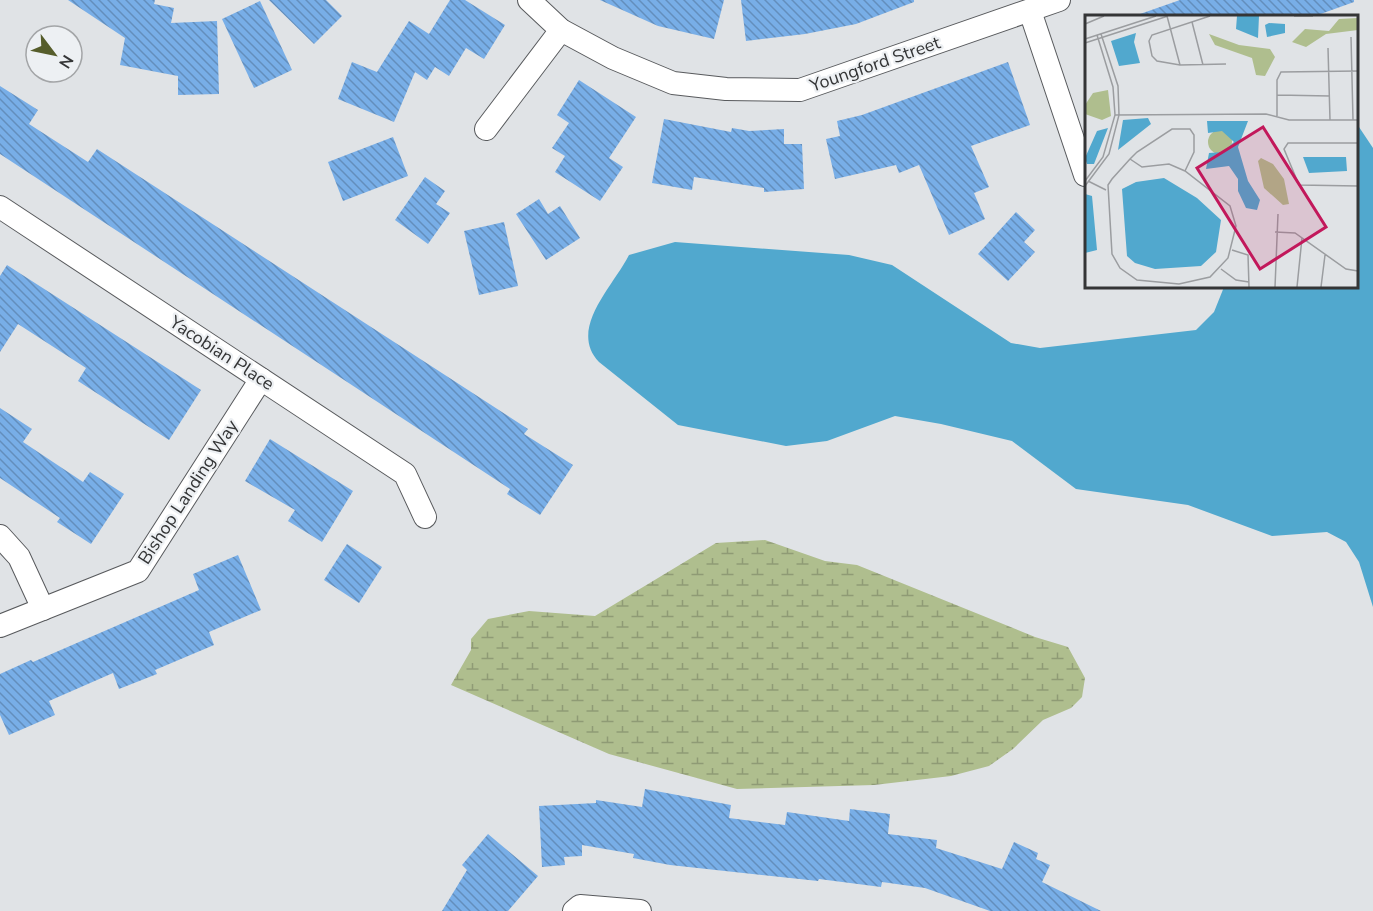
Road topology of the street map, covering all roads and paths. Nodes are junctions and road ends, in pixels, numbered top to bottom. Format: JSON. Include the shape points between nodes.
{"nodes":[{"id":1,"x":529,"y":0,"type":"edge"},
{"id":2,"x":1059,"y":0,"type":"edge"},
{"id":3,"x":1030,"y":11,"type":"junction"},
{"id":4,"x":561,"y":30,"type":"junction"},
{"id":5,"x":486,"y":129,"type":"dead end"},
{"id":6,"x":1085,"y":175,"type":"edge"},
{"id":7,"x":0,"y":207,"type":"edge"},
{"id":8,"x":261,"y":379,"type":"junction"},
{"id":9,"x":425,"y":517,"type":"dead end"},
{"id":10,"x":0,"y":536,"type":"edge"},
{"id":11,"x":43,"y":609,"type":"junction"},
{"id":12,"x":0,"y":626,"type":"edge"},
{"id":13,"x":574,"y":911,"type":"edge"},
{"id":14,"x":640,"y":911,"type":"edge"}],
"edges":[{"from":1,"to":4,"type":"street","name":"Youngford Street"},
{"from":2,"to":3,"type":"street","name":"Youngford Street"},
{"from":3,"to":4,"type":"street","name":"Youngford Street","via":[[800,90],[726,89],[674,83],[613,58]]},
{"from":3,"to":6,"type":"street"},
{"from":4,"to":5,"type":"street"},
{"from":7,"to":8,"type":"street","name":"Yacobian Place"},
{"from":8,"to":9,"type":"street","name":"Yacobian Place","via":[[405,474]]},
{"from":8,"to":11,"type":"street","name":"Bishop Landing Way","via":[[138,571]]},
{"from":10,"to":11,"type":"street","via":[[19,557]]},
{"from":11,"to":12,"type":"street","name":"Bishop Landing Way"},
{"from":13,"to":14,"type":"street","via":[[580,906]]}]}
